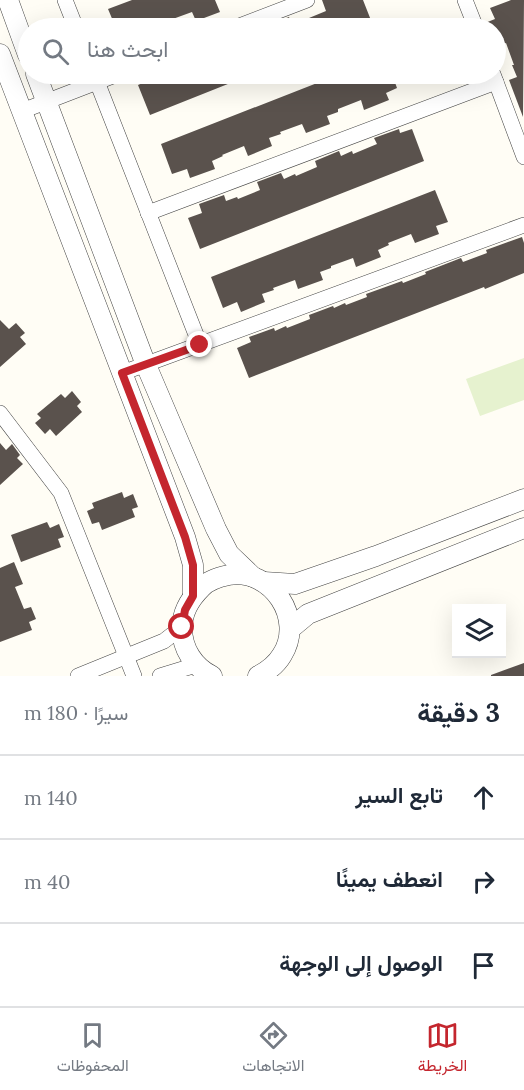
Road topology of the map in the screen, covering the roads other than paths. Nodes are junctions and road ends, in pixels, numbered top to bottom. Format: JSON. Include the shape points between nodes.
{"nodes":[{"id":1,"x":8,"y":0,"type":"edge"},
{"id":2,"x":65,"y":0,"type":"edge"},
{"id":3,"x":307,"y":0,"type":"edge"},
{"id":4,"x":465,"y":0,"type":"edge"},
{"id":5,"x":72,"y":18,"type":"edge"},
{"id":6,"x":260,"y":18,"type":"edge"},
{"id":7,"x":472,"y":18,"type":"edge"},
{"id":8,"x":18,"y":28,"type":"edge"},
{"id":9,"x":0,"y":54,"type":"edge"},
{"id":10,"x":40,"y":84,"type":"edge"},
{"id":11,"x":82,"y":84,"type":"edge"},
{"id":12,"x":97,"y":84,"type":"edge"},
{"id":13,"x":479,"y":84,"type":"edge"},
{"id":14,"x":496,"y":84,"type":"edge"},
{"id":15,"x":46,"y":101,"type":"junction"},
{"id":16,"x":22,"y":111,"type":"junction"},
{"id":17,"x":524,"y":158,"type":"edge"},
{"id":18,"x":148,"y":213,"type":"junction"},
{"id":19,"x":524,"y":225,"type":"edge"},
{"id":20,"x":200,"y":345,"type":"junction"},
{"id":21,"x":146,"y":365,"type":"junction"},
{"id":22,"x":122,"y":373,"type":"junction"},
{"id":23,"x":0,"y":413,"type":"edge"},
{"id":24,"x":524,"y":499,"type":"edge"},
{"id":25,"x":524,"y":528,"type":"edge"},
{"id":26,"x":258,"y":580,"type":"junction"},
{"id":27,"x":193,"y":596,"type":"junction"},
{"id":28,"x":182,"y":627,"type":"junction"},
{"id":29,"x":290,"y":629,"type":"junction"},
{"id":30,"x":282,"y":656,"type":"junction"},
{"id":31,"x":127,"y":657,"type":"junction"},
{"id":32,"x":204,"y":671,"type":"edge"},
{"id":33,"x":78,"y":676,"type":"edge"},
{"id":34,"x":134,"y":676,"type":"edge"},
{"id":35,"x":160,"y":676,"type":"edge"},
{"id":36,"x":258,"y":676,"type":"edge"},
{"id":37,"x":280,"y":676,"type":"edge"}],
"edges":[{"from":1,"to":8,"type":"street"},
{"from":2,"to":5,"type":"street"},
{"from":3,"to":6,"type":"street"},
{"from":4,"to":7,"type":"street"},
{"from":9,"to":16,"type":"street"},
{"from":10,"to":15,"type":"street"},
{"from":11,"to":15,"type":"street"},
{"from":12,"to":18,"type":"street"},
{"from":13,"to":18,"type":"street"},
{"from":14,"to":17,"type":"street"},
{"from":15,"to":16,"type":"street"},
{"from":15,"to":21,"type":"street"},
{"from":16,"to":22,"type":"street"},
{"from":18,"to":20,"type":"street"},
{"from":19,"to":20,"type":"street"},
{"from":20,"to":21,"type":"street"},
{"from":21,"to":22,"type":"street"},
{"from":21,"to":26,"type":"street","via":[[229,554]]},
{"from":22,"to":27,"type":"street","via":[[185,537],[193,565]]},
{"from":23,"to":31,"type":"street","via":[[61,493]]},
{"from":24,"to":26,"type":"street","via":[[295,584]]},
{"from":25,"to":29,"type":"street","via":[[308,614]]},
{"from":26,"to":27,"type":"street","via":[[236,574],[219,577],[204,584]]},
{"from":26,"to":29,"type":"street","via":[[283,602]]},
{"from":27,"to":28,"type":"street"},
{"from":28,"to":31,"type":"street","via":[[164,641]]},
{"from":28,"to":32,"type":"street","via":[[188,654]]},
{"from":29,"to":30,"type":"street"},
{"from":30,"to":36,"type":"street","via":[[270,670]]},
{"from":30,"to":37,"type":"street"},
{"from":31,"to":33,"type":"street"},
{"from":31,"to":34,"type":"street"},
{"from":32,"to":35,"type":"street"}]}
